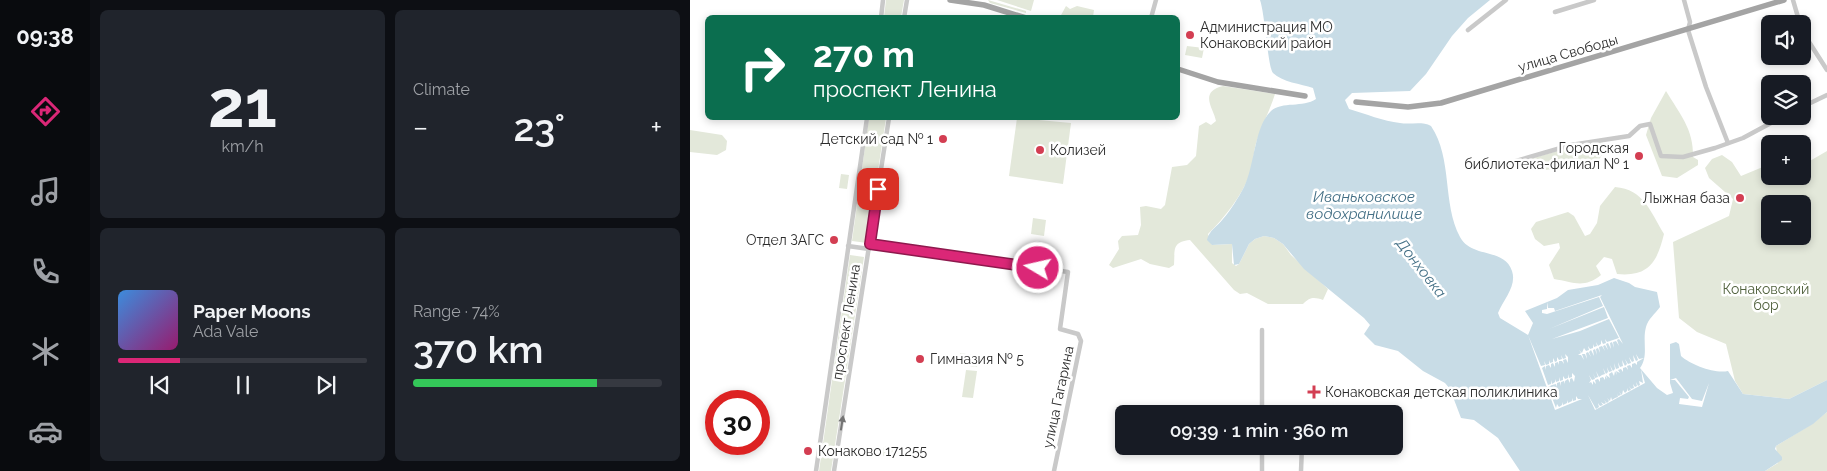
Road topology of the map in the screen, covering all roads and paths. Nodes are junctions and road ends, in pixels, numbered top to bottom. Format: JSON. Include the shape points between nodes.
{"nodes":[{"id":1,"x":883,"y":0,"type":"edge"},
{"id":2,"x":907,"y":0,"type":"edge"},
{"id":3,"x":950,"y":0,"type":"edge"},
{"id":4,"x":1156,"y":0,"type":"edge"},
{"id":5,"x":1506,"y":0,"type":"edge"},
{"id":6,"x":1594,"y":0,"type":"edge"},
{"id":7,"x":1684,"y":0,"type":"edge"},
{"id":8,"x":1784,"y":0,"type":"edge"},
{"id":9,"x":1792,"y":0,"type":"edge"},
{"id":10,"x":984,"y":3,"type":"edge"},
{"id":11,"x":1554,"y":12,"type":"dead end"},
{"id":12,"x":881,"y":15,"type":"edge"},
{"id":13,"x":904,"y":15,"type":"edge"},
{"id":14,"x":1018,"y":15,"type":"edge"},
{"id":15,"x":1152,"y":15,"type":"edge"},
{"id":16,"x":1797,"y":15,"type":"edge"},
{"id":17,"x":1468,"y":30,"type":"dead end"},
{"id":18,"x":1688,"y":30,"type":"junction"},
{"id":19,"x":1811,"y":45,"type":"edge"},
{"id":20,"x":1180,"y":69,"type":"edge"},
{"id":21,"x":1827,"y":70,"type":"edge"},
{"id":22,"x":1827,"y":95,"type":"edge"},
{"id":23,"x":1305,"y":96,"type":"dead end"},
{"id":24,"x":1356,"y":102,"type":"dead end"},
{"id":25,"x":1811,"y":103,"type":"edge"},
{"id":26,"x":867,"y":120,"type":"edge"},
{"id":27,"x":889,"y":120,"type":"edge"},
{"id":28,"x":1767,"y":125,"type":"edge"},
{"id":29,"x":1728,"y":143,"type":"junction"},
{"id":30,"x":1492,"y":168,"type":"dead end"},
{"id":31,"x":848,"y":246,"type":"junction"},
{"id":32,"x":869,"y":247,"type":"junction"},
{"id":33,"x":1262,"y":330,"type":"dead end"},
{"id":34,"x":1262,"y":405,"type":"edge"},
{"id":35,"x":1262,"y":455,"type":"edge"},
{"id":36,"x":1302,"y":455,"type":"edge"},
{"id":37,"x":816,"y":471,"type":"edge"},
{"id":38,"x":834,"y":471,"type":"edge"},
{"id":39,"x":1054,"y":471,"type":"edge"},
{"id":40,"x":1262,"y":471,"type":"edge"},
{"id":41,"x":1301,"y":471,"type":"edge"}],
"edges":[{"from":1,"to":12,"type":"street"},
{"from":2,"to":13,"type":"street"},
{"from":3,"to":10,"type":"main road"},
{"from":4,"to":15,"type":"street"},
{"from":5,"to":17,"type":"street"},
{"from":6,"to":11,"type":"street"},
{"from":7,"to":18,"type":"street","via":[[1690,22]]},
{"from":8,"to":18,"type":"main road","name":"улица Свободы"},
{"from":9,"to":16,"type":"street"},
{"from":10,"to":14,"type":"main road"},
{"from":18,"to":24,"type":"main road","name":"улица Свободы","via":[[1437,104],[1408,107]]},
{"from":18,"to":29,"type":"street"},
{"from":19,"to":21,"type":"street"},
{"from":20,"to":23,"type":"main road","via":[[1218,82]]},
{"from":22,"to":25,"type":"street"},
{"from":26,"to":31,"type":"street","name":"проспект Ленина"},
{"from":27,"to":32,"type":"street","name":"проспект Ленина"},
{"from":28,"to":29,"type":"street"},
{"from":29,"to":30,"type":"street","via":[[1683,157],[1661,156],[1650,124],[1640,126],[1629,136],[1570,144]]},
{"from":31,"to":32,"type":"street"},
{"from":31,"to":37,"type":"street","name":"проспект Ленина"},
{"from":38,"to":32,"type":"street","name":"проспект Ленина","one_way":true},
{"from":32,"to":39,"type":"street","name":"улица Гагарина","via":[[1068,272],[1060,329],[1078,334],[1081,341]]},
{"from":33,"to":34,"type":"street"},
{"from":35,"to":40,"type":"street"},
{"from":36,"to":41,"type":"street"}]}
